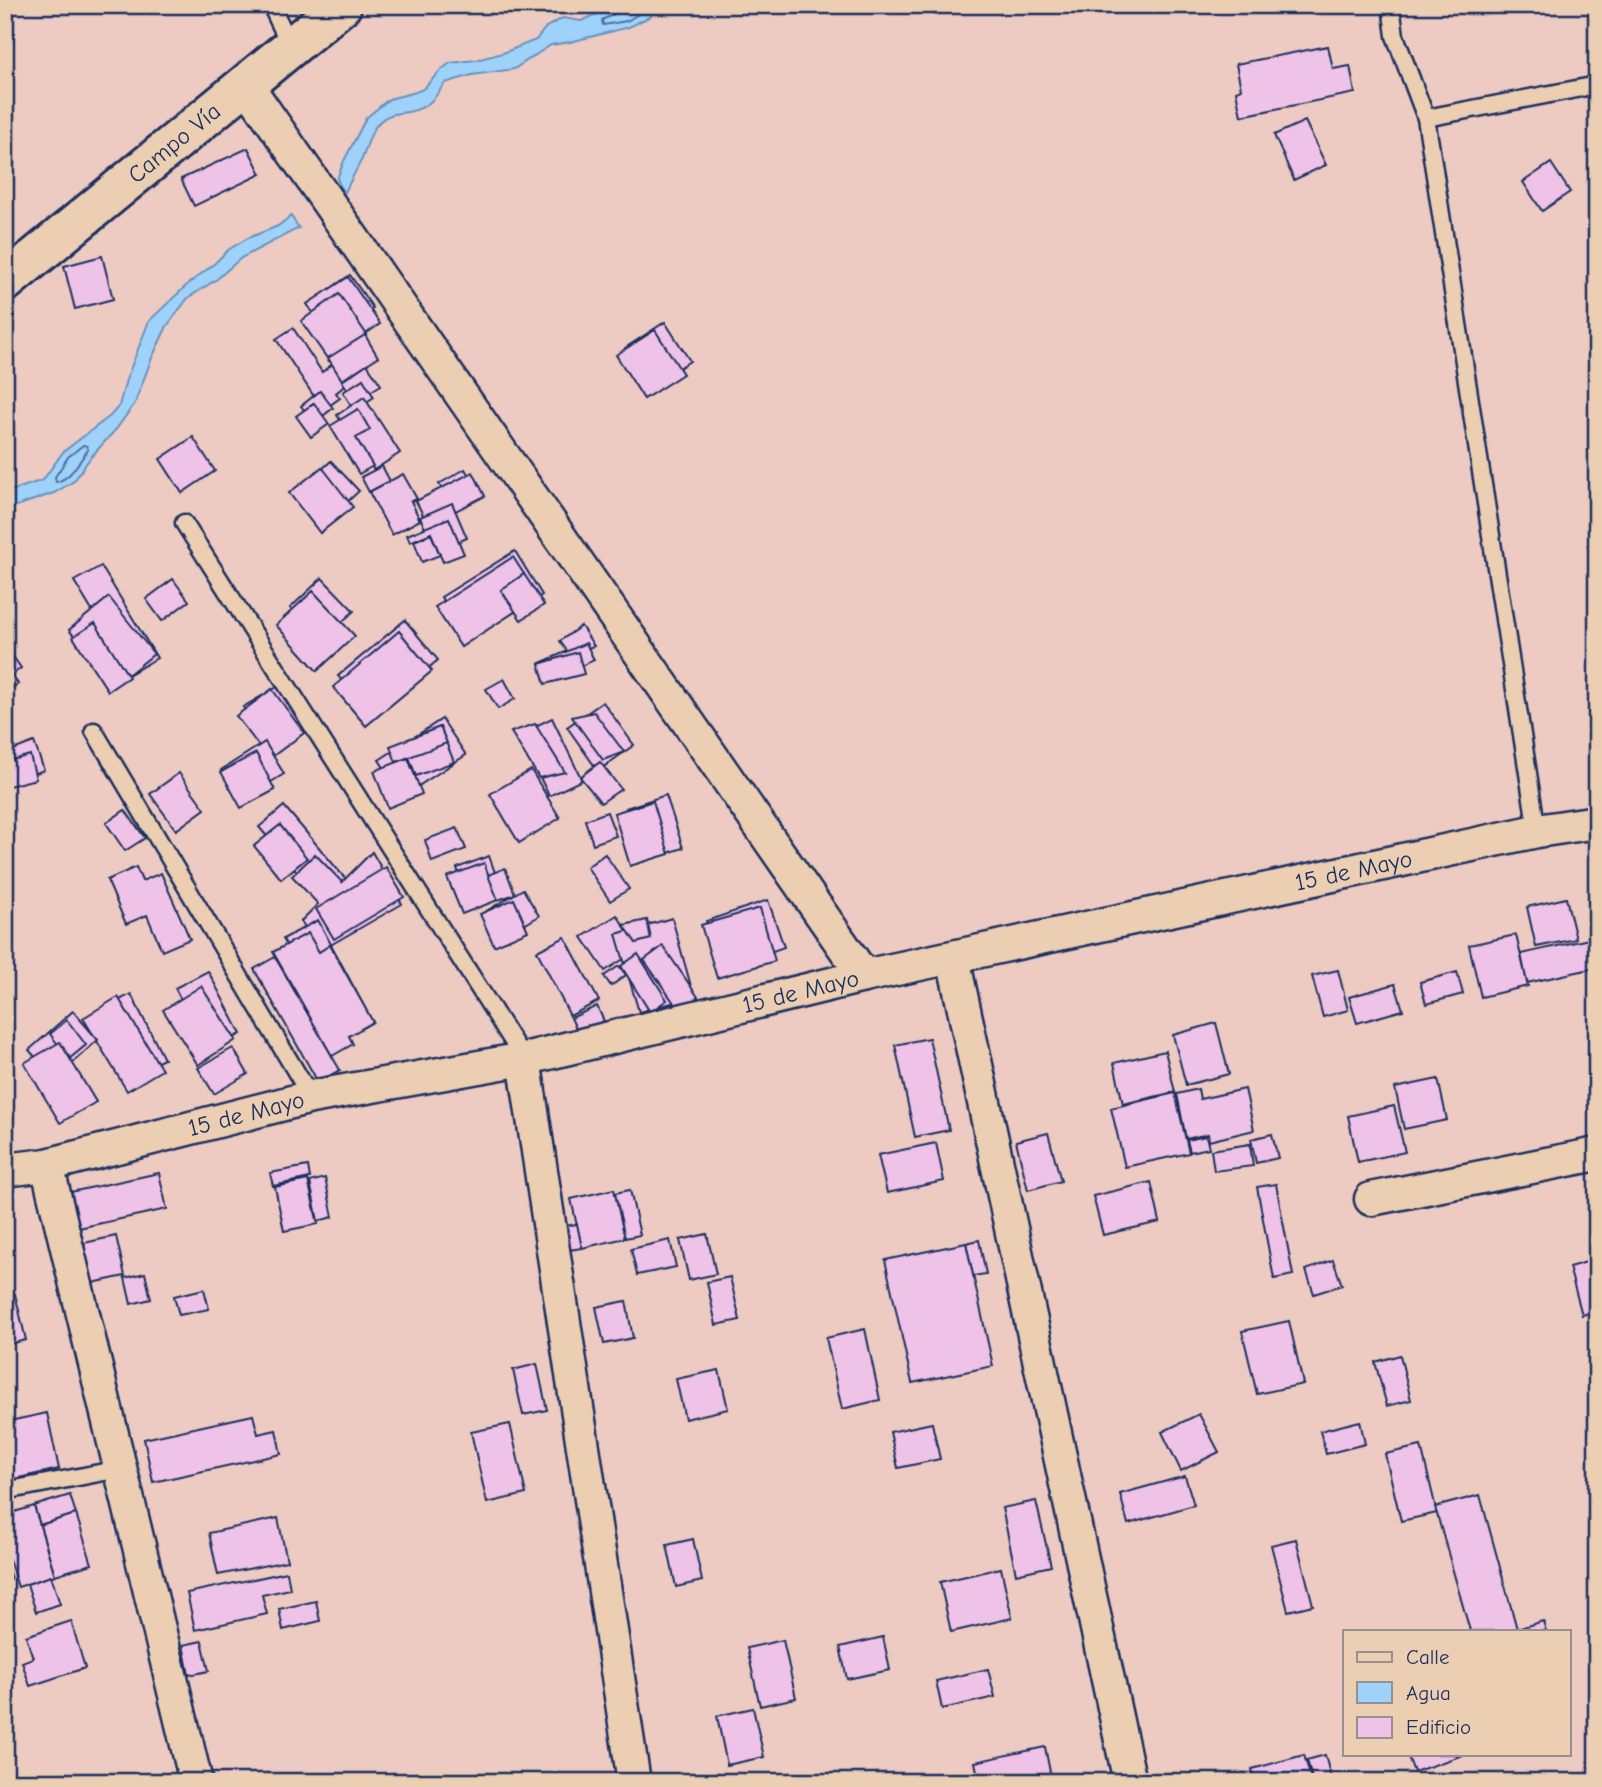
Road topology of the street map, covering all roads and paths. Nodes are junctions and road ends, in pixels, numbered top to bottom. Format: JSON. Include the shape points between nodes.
{"nodes":[{"id":1,"x":271,"y":5,"type":"edge"},
{"id":2,"x":342,"y":5,"type":"edge"},
{"id":3,"x":1391,"y":5,"type":"edge"},
{"id":4,"x":291,"y":47,"type":"junction"},
{"id":5,"x":246,"y":84,"type":"junction"},
{"id":6,"x":1597,"y":85,"type":"edge"},
{"id":7,"x":1426,"y":118,"type":"junction"},
{"id":8,"x":5,"y":282,"type":"edge"},
{"id":9,"x":184,"y":523,"type":"dead end"},
{"id":10,"x":94,"y":731,"type":"dead end"},
{"id":11,"x":1597,"y":822,"type":"edge"},
{"id":12,"x":1537,"y":831,"type":"junction"},
{"id":13,"x":953,"y":958,"type":"junction"},
{"id":14,"x":863,"y":976,"type":"junction"},
{"id":15,"x":524,"y":1059,"type":"junction"},
{"id":16,"x":312,"y":1097,"type":"junction"},
{"id":17,"x":1597,"y":1154,"type":"edge"},
{"id":18,"x":47,"y":1165,"type":"junction"},
{"id":19,"x":5,"y":1170,"type":"edge"},
{"id":20,"x":1371,"y":1199,"type":"dead end"},
{"id":21,"x":120,"y":1469,"type":"junction"},
{"id":22,"x":5,"y":1491,"type":"edge"},
{"id":23,"x":195,"y":1782,"type":"edge"},
{"id":24,"x":634,"y":1782,"type":"edge"},
{"id":25,"x":1130,"y":1782,"type":"edge"}],
"edges":[{"from":1,"to":4,"type":"lane"},
{"from":2,"to":4,"type":"street","name":"Campo Vía"},
{"from":3,"to":7,"type":"lane","via":[[1395,36]]},
{"from":4,"to":5,"type":"street","name":"Campo Vía"},
{"from":5,"to":8,"type":"street","name":"Campo Vía"},
{"from":5,"to":14,"type":"street"},
{"from":6,"to":7,"type":"lane"},
{"from":7,"to":12,"type":"lane"},
{"from":9,"to":15,"type":"lane"},
{"from":10,"to":16,"type":"lane"},
{"from":11,"to":12,"type":"street","name":"15 de Mayo"},
{"from":12,"to":13,"type":"street","name":"15 de Mayo"},
{"from":13,"to":14,"type":"street","name":"15 de Mayo"},
{"from":13,"to":25,"type":"street"},
{"from":14,"to":15,"type":"street","name":"15 de Mayo"},
{"from":15,"to":16,"type":"street","name":"15 de Mayo"},
{"from":15,"to":24,"type":"street"},
{"from":16,"to":18,"type":"street","name":"15 de Mayo"},
{"from":17,"to":20,"type":"street"},
{"from":18,"to":19,"type":"street","name":"15 de Mayo"},
{"from":18,"to":21,"type":"street"},
{"from":21,"to":22,"type":"lane"},
{"from":21,"to":23,"type":"street"}]}
